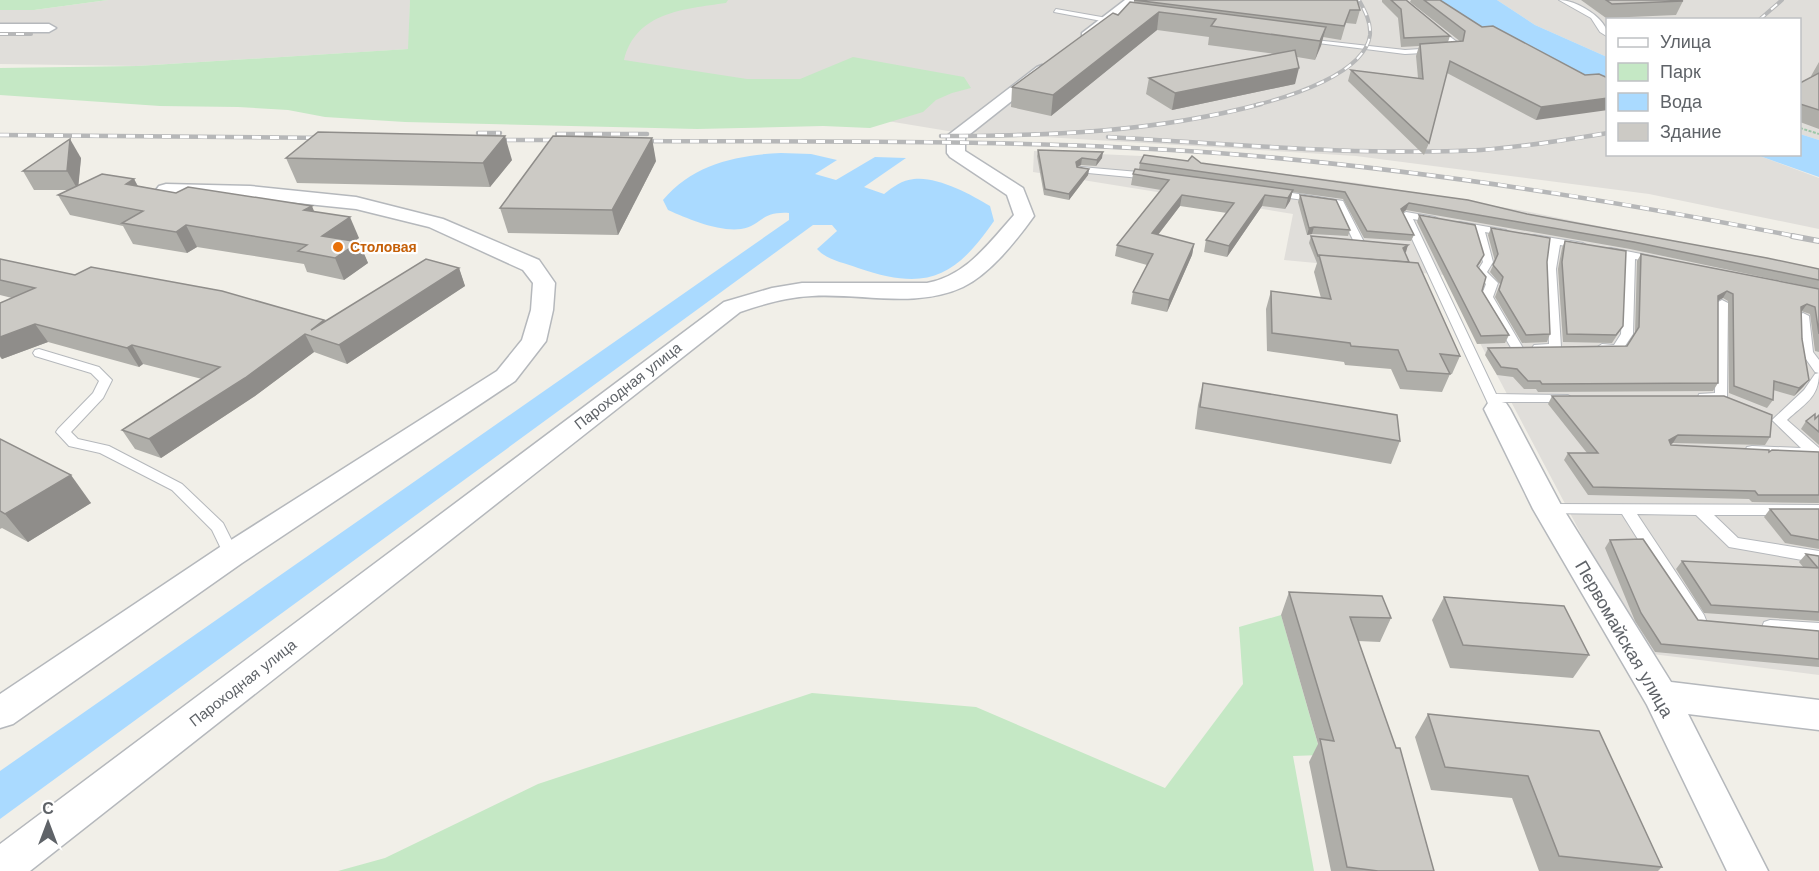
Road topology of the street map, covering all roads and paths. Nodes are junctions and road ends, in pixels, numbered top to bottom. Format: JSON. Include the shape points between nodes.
{"nodes":[{"id":1,"x":1562,"y":0,"type":"edge"},
{"id":2,"x":1056,"y":11,"type":"dead end"},
{"id":3,"x":1120,"y":13,"type":"edge"},
{"id":4,"x":1424,"y":20,"type":"edge"},
{"id":5,"x":0,"y":28,"type":"edge"},
{"id":6,"x":49,"y":28,"type":"dead end"},
{"id":7,"x":1606,"y":33,"type":"edge"},
{"id":8,"x":1297,"y":39,"type":"edge"},
{"id":9,"x":1801,"y":128,"type":"edge"},
{"id":10,"x":1819,"y":134,"type":"edge"},
{"id":11,"x":1081,"y":170,"type":"edge"},
{"id":12,"x":1163,"y":177,"type":"edge"},
{"id":13,"x":166,"y":190,"type":"edge"},
{"id":14,"x":1257,"y":191,"type":"edge"},
{"id":15,"x":1479,"y":229,"type":"junction"},
{"id":16,"x":1347,"y":241,"type":"edge"},
{"id":17,"x":1555,"y":241,"type":"junction"},
{"id":18,"x":1630,"y":254,"type":"junction"},
{"id":19,"x":1664,"y":261,"type":"edge"},
{"id":20,"x":1722,"y":303,"type":"edge"},
{"id":21,"x":1803,"y":316,"type":"edge"},
{"id":22,"x":1586,"y":348,"type":"edge"},
{"id":23,"x":39,"y":353,"type":"dead end"},
{"id":24,"x":1819,"y":369,"type":"edge"},
{"id":25,"x":1819,"y":377,"type":"edge"},
{"id":26,"x":1686,"y":398,"type":"edge"},
{"id":27,"x":1583,"y":399,"type":"edge"},
{"id":28,"x":1495,"y":403,"type":"junction"},
{"id":29,"x":1743,"y":450,"type":"edge"},
{"id":30,"x":1816,"y":452,"type":"edge"},
{"id":31,"x":1548,"y":509,"type":"junction"},
{"id":32,"x":1819,"y":510,"type":"edge"},
{"id":33,"x":1627,"y":511,"type":"junction"},
{"id":34,"x":1701,"y":511,"type":"junction"},
{"id":35,"x":231,"y":555,"type":"junction"},
{"id":36,"x":1819,"y":557,"type":"edge"},
{"id":37,"x":1709,"y":622,"type":"edge"},
{"id":38,"x":1753,"y":625,"type":"edge"},
{"id":39,"x":1819,"y":630,"type":"edge"},
{"id":40,"x":1660,"y":696,"type":"junction"},
{"id":41,"x":0,"y":713,"type":"edge"},
{"id":42,"x":1819,"y":715,"type":"edge"},
{"id":43,"x":0,"y":869,"type":"edge"},
{"id":44,"x":1748,"y":871,"type":"edge"}],
"edges":[{"from":1,"to":7,"type":"lane","via":[[1594,16]]},
{"from":2,"to":3,"type":"lane"},
{"from":3,"to":43,"type":"street","name":"Пароходная улица","via":[[956,136],[956,153],[1016,192],[1024,216],[976,268],[942,287],[804,290],[775,293],[732,307]]},
{"from":4,"to":8,"type":"lane","via":[[1457,46],[1455,49],[1405,52]]},
{"from":5,"to":6,"type":"street"},
{"from":9,"to":10,"type":"path"},
{"from":11,"to":12,"type":"lane"},
{"from":13,"to":35,"type":"street","via":[[250,192],[356,203],[436,223],[531,265],[544,283],[534,341],[506,376]]},
{"from":14,"to":16,"type":"lane","via":[[1340,203],[1364,242]]},
{"from":15,"to":17,"type":"lane"},
{"from":15,"to":17,"type":"lane","via":[[1488,262],[1481,273],[1492,283],[1487,297],[1511,348],[1561,347],[1551,269]]},
{"from":15,"to":28,"type":"lane","via":[[1406,215],[1414,247],[1476,350]]},
{"from":17,"to":18,"type":"lane"},
{"from":18,"to":19,"type":"lane"},
{"from":18,"to":22,"type":"lane","via":[[1627,334],[1617,349]]},
{"from":20,"to":26,"type":"lane","via":[[1725,399]]},
{"from":21,"to":24,"type":"lane","via":[[1807,352]]},
{"from":23,"to":35,"type":"lane","via":[[95,370],[106,380],[98,395],[63,432],[74,443],[104,449],[177,487],[218,527]]},
{"from":25,"to":30,"type":"lane","via":[[1809,393],[1774,418]]},
{"from":27,"to":28,"type":"lane"},
{"from":28,"to":31,"type":"street","name":"Первомайская улица"},
{"from":29,"to":30,"type":"lane"},
{"from":31,"to":33,"type":"lane"},
{"from":31,"to":40,"type":"street","name":"Первомайская улица"},
{"from":32,"to":34,"type":"lane"},
{"from":33,"to":34,"type":"lane"},
{"from":33,"to":37,"type":"lane","via":[[1698,621]]},
{"from":34,"to":36,"type":"lane","via":[[1734,543]]},
{"from":35,"to":41,"type":"street"},
{"from":38,"to":39,"type":"lane"},
{"from":40,"to":42,"type":"street"},
{"from":40,"to":44,"type":"street","name":"Первомайская улица"}]}
